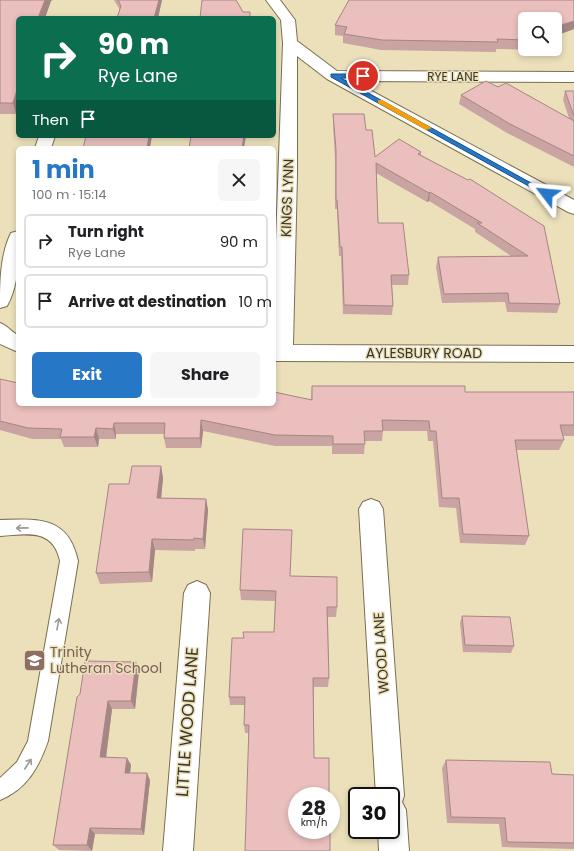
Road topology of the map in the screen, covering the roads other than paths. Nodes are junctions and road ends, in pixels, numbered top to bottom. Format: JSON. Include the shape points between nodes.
{"nodes":[{"id":1,"x":273,"y":0,"type":"edge"},
{"id":2,"x":290,"y":43,"type":"junction"},
{"id":3,"x":333,"y":76,"type":"junction"},
{"id":4,"x":574,"y":77,"type":"edge"},
{"id":5,"x":574,"y":208,"type":"edge"},
{"id":6,"x":16,"y":244,"type":"edge"},
{"id":7,"x":0,"y":300,"type":"edge"},
{"id":8,"x":278,"y":353,"type":"edge"},
{"id":9,"x":574,"y":354,"type":"edge"},
{"id":10,"x":371,"y":509,"type":"dead end"},
{"id":11,"x":0,"y":528,"type":"edge"},
{"id":12,"x":197,"y":593,"type":"dead end"},
{"id":13,"x":389,"y":787,"type":"edge"},
{"id":14,"x":0,"y":790,"type":"edge"},
{"id":15,"x":393,"y":839,"type":"edge"},
{"id":16,"x":178,"y":851,"type":"edge"},
{"id":17,"x":394,"y":851,"type":"edge"}],
"edges":[{"from":1,"to":2,"type":"street","name":"KINGS LYNN","via":[[288,20]]},
{"from":2,"to":3,"type":"street"},
{"from":2,"to":8,"type":"street","name":"KINGS LYNN","via":[[288,175]]},
{"from":3,"to":4,"type":"street","name":"RYE LANE"},
{"from":3,"to":5,"type":"street"},
{"from":6,"to":7,"type":"street"},
{"from":8,"to":9,"type":"street","name":"AYLESBURY ROAD"},
{"from":10,"to":13,"type":"street","name":"WOOD LANE"},
{"from":14,"to":11,"type":"lane","one_way":true,"via":[[22,773],[32,758],[38,741],[69,561],[64,541],[47,529]]},
{"from":12,"to":16,"type":"street","name":"LITTLE WOOD LANE"},
{"from":15,"to":17,"type":"street"}]}
